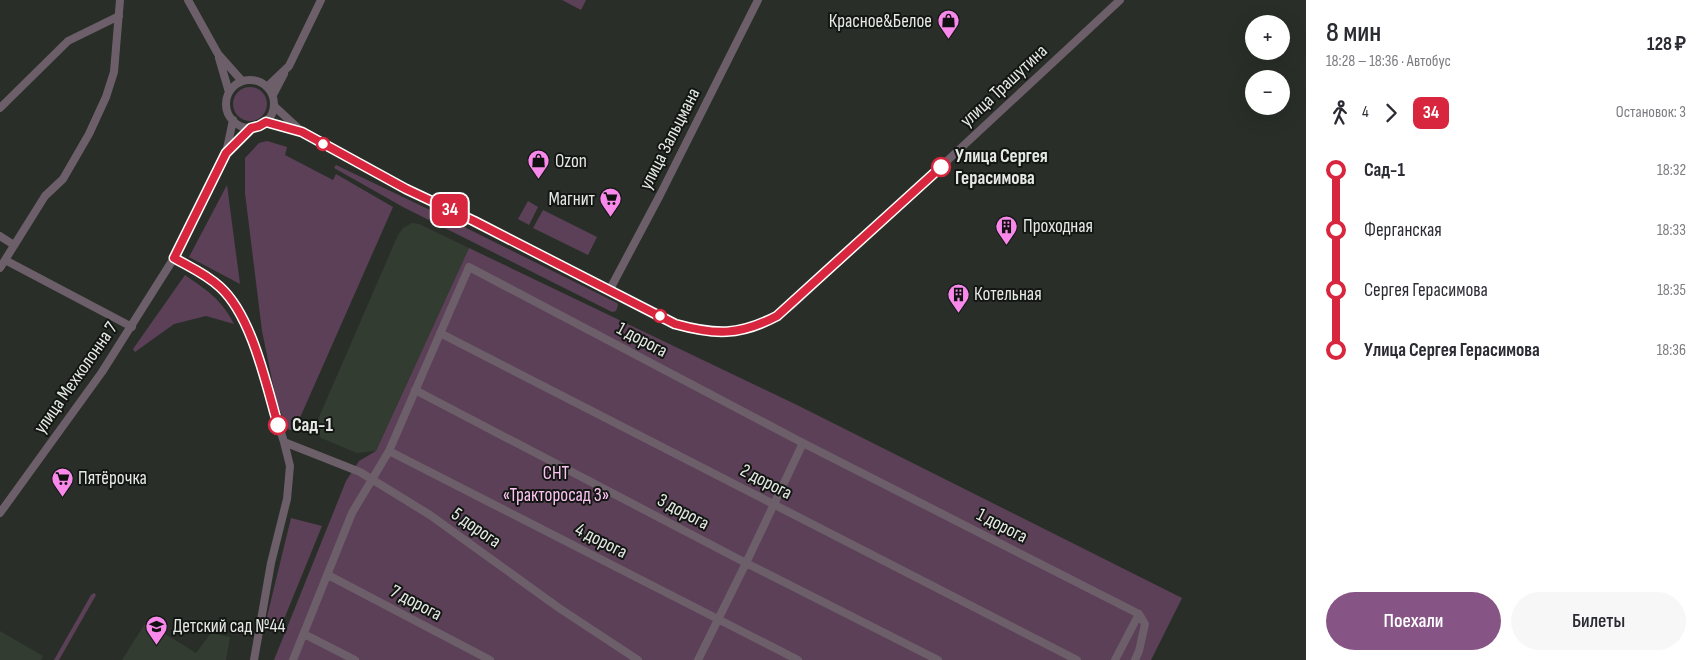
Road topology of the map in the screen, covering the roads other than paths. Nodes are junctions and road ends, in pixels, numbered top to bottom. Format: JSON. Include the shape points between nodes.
{"nodes":[{"id":1,"x":120,"y":0,"type":"edge"},
{"id":2,"x":188,"y":0,"type":"edge"},
{"id":3,"x":321,"y":0,"type":"edge"},
{"id":4,"x":758,"y":0,"type":"edge"},
{"id":5,"x":1120,"y":0,"type":"edge"},
{"id":6,"x":119,"y":16,"type":"junction"},
{"id":7,"x":218,"y":54,"type":"junction"},
{"id":8,"x":289,"y":66,"type":"junction"},
{"id":9,"x":242,"y":81,"type":"junction"},
{"id":10,"x":267,"y":87,"type":"junction"},
{"id":11,"x":229,"y":92,"type":"junction"},
{"id":12,"x":273,"y":95,"type":"junction"},
{"id":13,"x":274,"y":106,"type":"junction"},
{"id":14,"x":0,"y":108,"type":"edge"},
{"id":15,"x":233,"y":120,"type":"junction"},
{"id":16,"x":266,"y":122,"type":"junction"},
{"id":17,"x":251,"y":128,"type":"junction"},
{"id":18,"x":302,"y":132,"type":"junction"},
{"id":19,"x":226,"y":153,"type":"junction"},
{"id":20,"x":0,"y":236,"type":"edge"},
{"id":21,"x":14,"y":246,"type":"junction"},
{"id":22,"x":174,"y":258,"type":"junction"},
{"id":23,"x":5,"y":260,"type":"junction"},
{"id":24,"x":0,"y":268,"type":"edge"},
{"id":25,"x":609,"y":291,"type":"junction"},
{"id":26,"x":132,"y":327,"type":"junction"},
{"id":27,"x":440,"y":333,"type":"junction"},
{"id":28,"x":415,"y":390,"type":"junction"},
{"id":29,"x":284,"y":442,"type":"junction"},
{"id":30,"x":803,"y":443,"type":"junction"},
{"id":31,"x":389,"y":450,"type":"junction"},
{"id":32,"x":372,"y":479,"type":"junction"},
{"id":33,"x":774,"y":504,"type":"junction"},
{"id":34,"x":0,"y":513,"type":"edge"},
{"id":35,"x":746,"y":563,"type":"junction"},
{"id":36,"x":328,"y":575,"type":"junction"},
{"id":37,"x":1139,"y":614,"type":"junction"},
{"id":38,"x":717,"y":620,"type":"junction"},
{"id":39,"x":304,"y":634,"type":"junction"},
{"id":40,"x":254,"y":660,"type":"edge"},
{"id":41,"x":293,"y":660,"type":"edge"},
{"id":42,"x":355,"y":660,"type":"edge"},
{"id":43,"x":490,"y":660,"type":"edge"},
{"id":44,"x":638,"y":660,"type":"edge"},
{"id":45,"x":698,"y":660,"type":"edge"},
{"id":46,"x":798,"y":660,"type":"edge"},
{"id":47,"x":938,"y":660,"type":"edge"},
{"id":48,"x":1077,"y":660,"type":"edge"},
{"id":49,"x":1115,"y":660,"type":"edge"},
{"id":50,"x":1134,"y":660,"type":"edge"}],
"edges":[{"from":1,"to":6,"type":"street"},
{"from":2,"to":7,"type":"street"},
{"from":3,"to":8,"type":"street"},
{"from":4,"to":25,"type":"street","name":"улица Зальцмана"},
{"from":5,"to":25,"type":"street","name":"улица Трашутина","via":[[836,264],[777,316],[758,327],[739,331],[698,330],[675,324]]},
{"from":6,"to":14,"type":"street","via":[[68,41]]},
{"from":6,"to":21,"type":"street","via":[[114,72],[106,97],[63,179],[45,196]]},
{"from":7,"to":9,"type":"street"},
{"from":7,"to":11,"type":"street"},
{"from":8,"to":10,"type":"street"},
{"from":8,"to":12,"type":"street"},
{"from":9,"to":10,"type":"street","via":[[256,80]]},
{"from":9,"to":11,"type":"street"},
{"from":10,"to":12,"type":"street"},
{"from":11,"to":15,"type":"street","via":[[227,110]]},
{"from":12,"to":13,"type":"street"},
{"from":13,"to":16,"type":"street"},
{"from":13,"to":18,"type":"street"},
{"from":15,"to":17,"type":"street"},
{"from":15,"to":19,"type":"street"},
{"from":16,"to":17,"type":"street"},
{"from":16,"to":18,"type":"street"},
{"from":17,"to":19,"type":"street"},
{"from":18,"to":25,"type":"street","via":[[406,189]]},
{"from":19,"to":22,"type":"street","name":"улица Мехколонна 7"},
{"from":20,"to":21,"type":"street"},
{"from":21,"to":23,"type":"street"},
{"from":22,"to":26,"type":"street","name":"улица Мехколонна 7"},
{"from":22,"to":29,"type":"street","via":[[204,273],[222,288],[236,308],[251,337]]},
{"from":23,"to":24,"type":"street"},
{"from":23,"to":26,"type":"street"},
{"from":26,"to":34,"type":"street","name":"улица Мехколонна 7"},
{"from":27,"to":28,"type":"street","name":"1 дорога"},
{"from":27,"to":30,"type":"street","name":"1 дорога","via":[[468,267]]},
{"from":27,"to":33,"type":"street","name":"2 дорога"},
{"from":28,"to":31,"type":"street","name":"1 дорога"},
{"from":28,"to":35,"type":"street","name":"3 дорога"},
{"from":29,"to":32,"type":"street","name":"5 дорога"},
{"from":29,"to":40,"type":"street","via":[[290,466],[287,499],[271,563]]},
{"from":30,"to":33,"type":"street"},
{"from":30,"to":37,"type":"street","name":"1 дорога"},
{"from":31,"to":32,"type":"street","name":"1 дорога"},
{"from":31,"to":38,"type":"street","name":"4 дорога"},
{"from":32,"to":36,"type":"street","name":"1 дорога","via":[[352,513]]},
{"from":32,"to":44,"type":"street","name":"5 дорога","via":[[430,515],[559,608]]},
{"from":33,"to":35,"type":"street"},
{"from":33,"to":48,"type":"street","name":"2 дорога"},
{"from":35,"to":38,"type":"street"},
{"from":35,"to":47,"type":"street","name":"3 дорога"},
{"from":36,"to":39,"type":"street","name":"1 дорога"},
{"from":36,"to":43,"type":"street","name":"7 дорога"},
{"from":37,"to":49,"type":"street"},
{"from":37,"to":50,"type":"street","via":[[1145,624]]},
{"from":38,"to":45,"type":"street"},
{"from":38,"to":46,"type":"street","name":"4 дорога"},
{"from":39,"to":41,"type":"street","name":"1 дорога"},
{"from":39,"to":42,"type":"street"}]}
